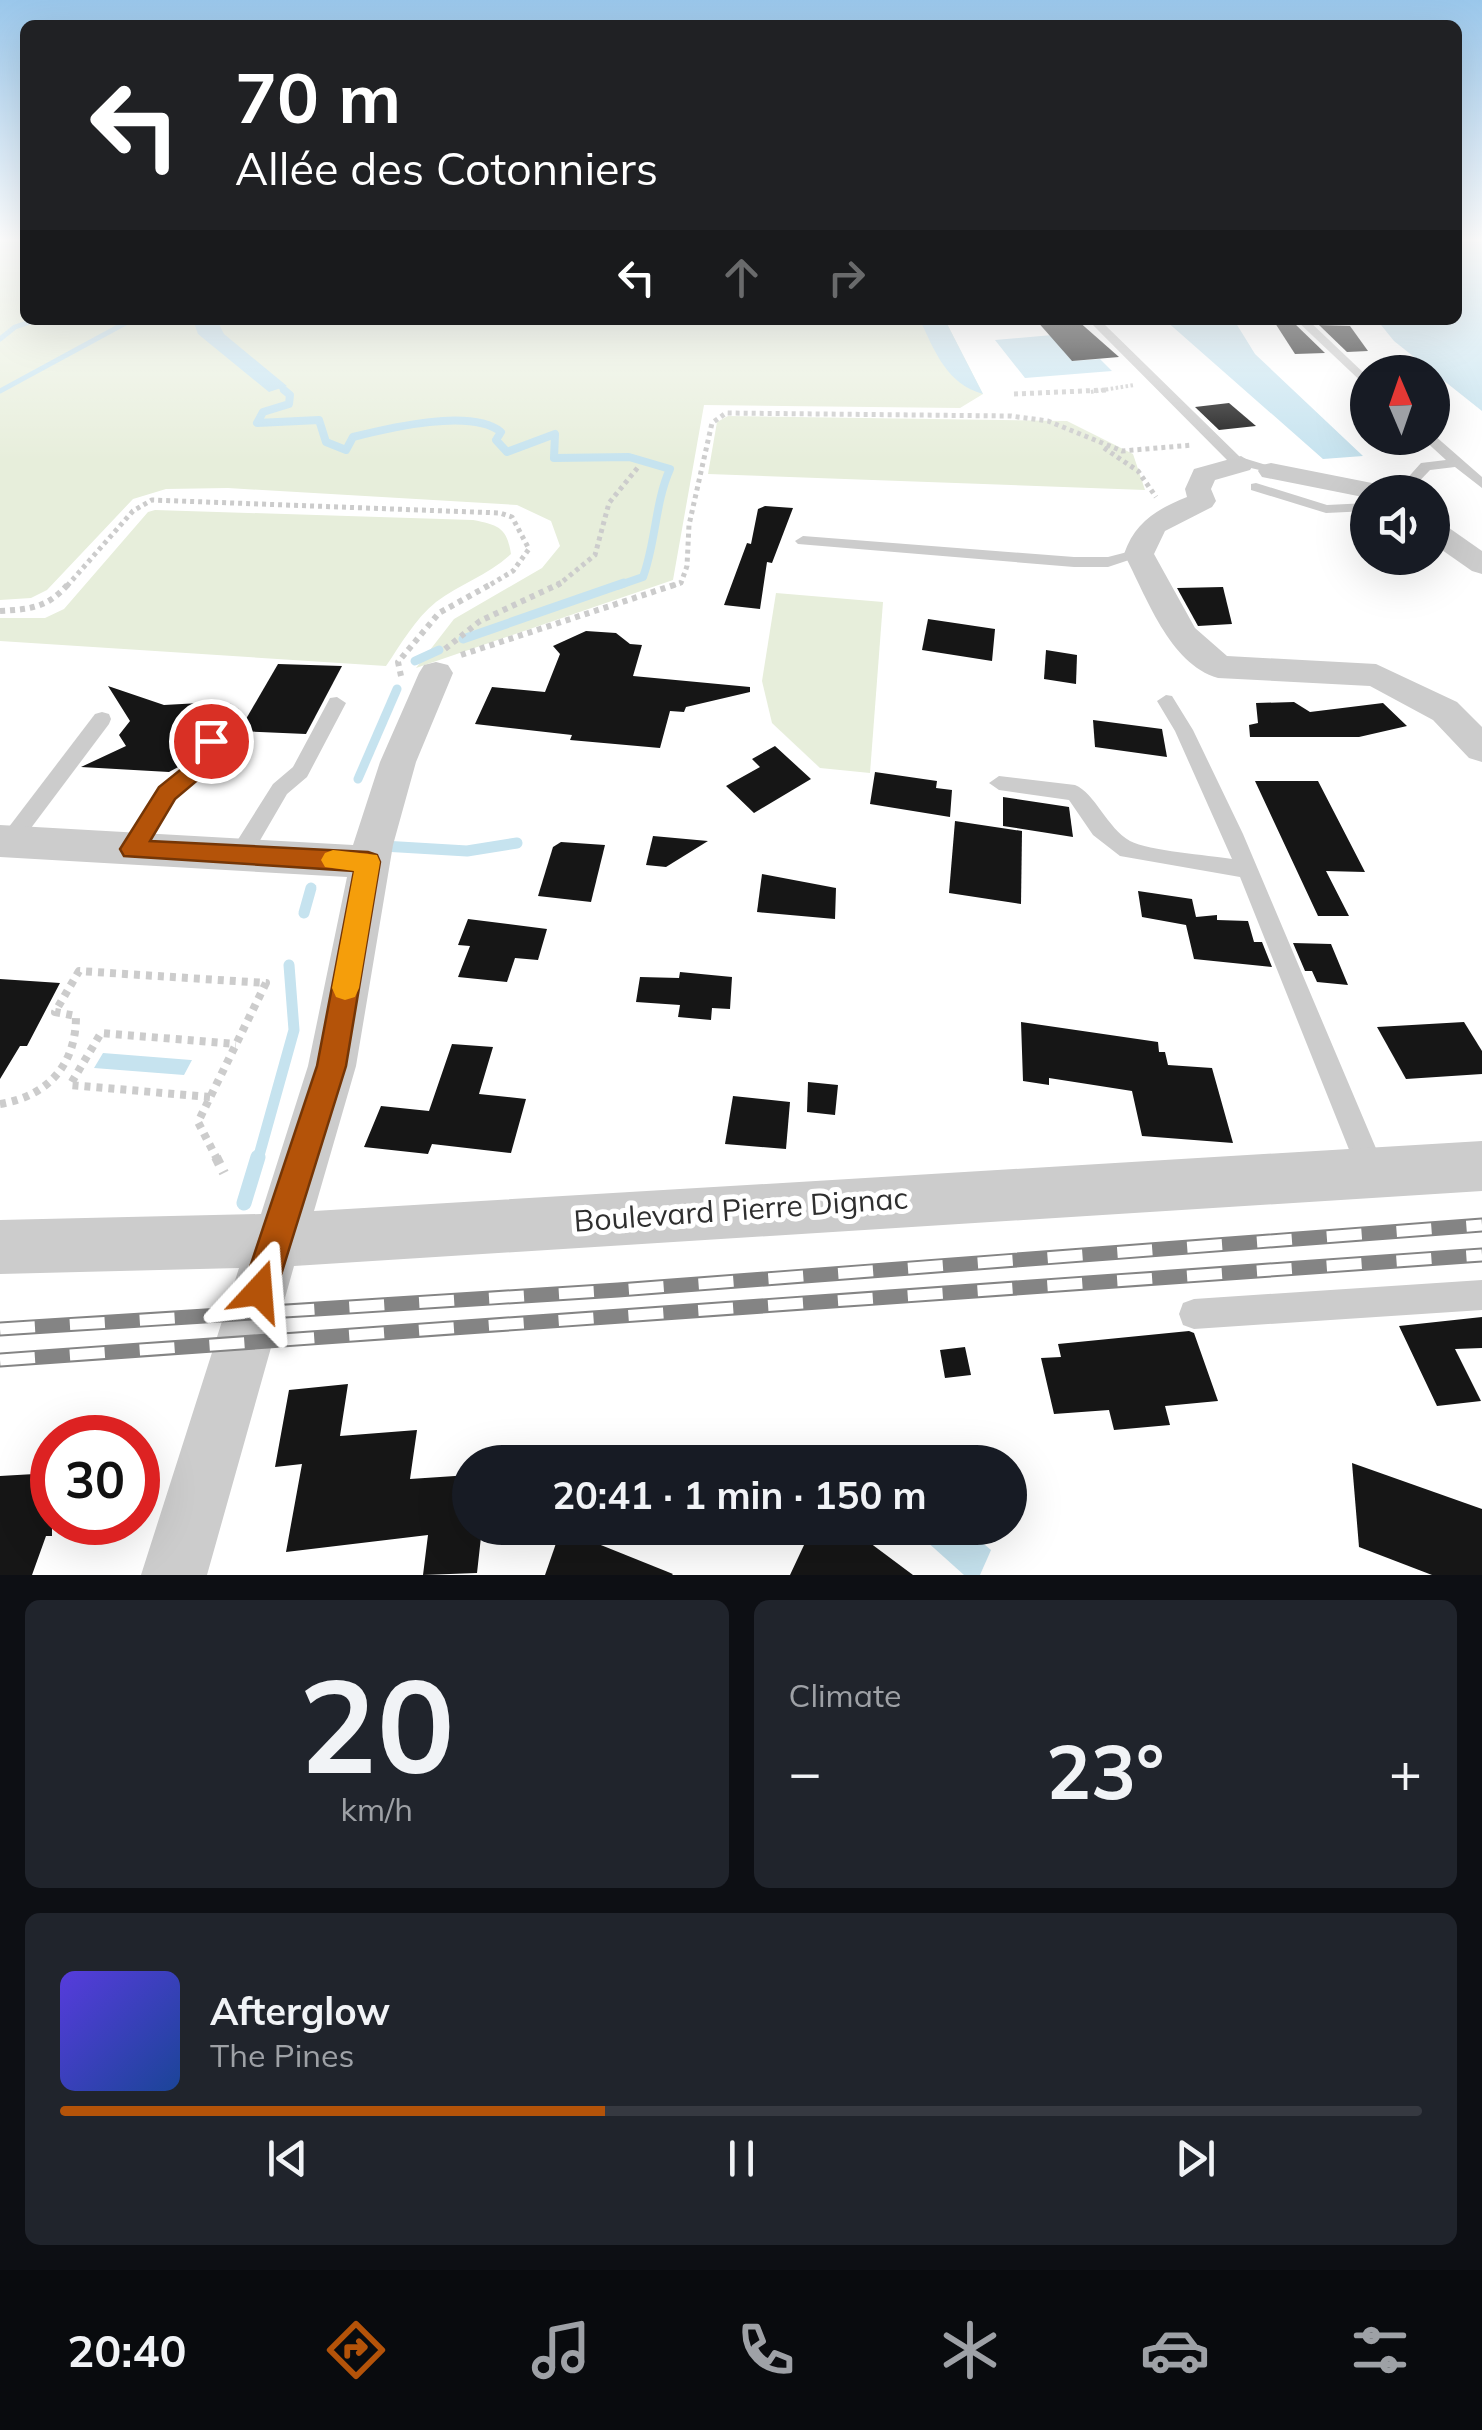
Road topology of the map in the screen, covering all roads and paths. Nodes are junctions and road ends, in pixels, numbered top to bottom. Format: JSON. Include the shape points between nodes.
{"nodes":[{"id":1,"x":1099,"y":325,"type":"edge"},
{"id":2,"x":1307,"y":325,"type":"edge"},
{"id":3,"x":1350,"y":367,"type":"edge"},
{"id":4,"x":1154,"y":382,"type":"junction"},
{"id":5,"x":1014,"y":394,"type":"dead end"},
{"id":6,"x":1092,"y":442,"type":"junction"},
{"id":7,"x":1449,"y":455,"type":"edge"},
{"id":8,"x":1458,"y":463,"type":"junction"},
{"id":9,"x":639,"y":466,"type":"dead end"},
{"id":10,"x":1247,"y":467,"type":"junction"},
{"id":11,"x":1418,"y":475,"type":"edge"},
{"id":12,"x":1482,"y":484,"type":"edge"},
{"id":13,"x":1350,"y":487,"type":"edge"},
{"id":14,"x":1350,"y":508,"type":"edge"},
{"id":15,"x":1161,"y":517,"type":"junction"},
{"id":16,"x":803,"y":540,"type":"dead end"},
{"id":17,"x":1450,"y":542,"type":"edge"},
{"id":18,"x":1139,"y":554,"type":"junction"},
{"id":19,"x":1482,"y":565,"type":"edge"},
{"id":20,"x":0,"y":611,"type":"edge"},
{"id":21,"x":436,"y":673,"type":"junction"},
{"id":22,"x":1166,"y":701,"type":"dead end"},
{"id":23,"x":337,"y":703,"type":"dead end"},
{"id":24,"x":230,"y":709,"type":"dead end"},
{"id":25,"x":102,"y":719,"type":"dead end"},
{"id":26,"x":1482,"y":750,"type":"edge"},
{"id":27,"x":998,"y":782,"type":"dead end"},
{"id":28,"x":4,"y":842,"type":"edge"},
{"id":29,"x":132,"y":849,"type":"junction"},
{"id":30,"x":240,"y":856,"type":"junction"},
{"id":31,"x":368,"y":862,"type":"junction"},
{"id":32,"x":1248,"y":870,"type":"junction"},
{"id":33,"x":236,"y":1044,"type":"junction"},
{"id":34,"x":210,"y":1097,"type":"junction"},
{"id":35,"x":0,"y":1104,"type":"edge"},
{"id":36,"x":1482,"y":1166,"type":"edge"},
{"id":37,"x":224,"y":1173,"type":"dead end"},
{"id":38,"x":1372,"y":1174,"type":"junction"},
{"id":39,"x":277,"y":1240,"type":"junction"},
{"id":40,"x":0,"y":1247,"type":"edge"},
{"id":41,"x":1482,"y":1295,"type":"edge"},
{"id":42,"x":1194,"y":1314,"type":"dead end"},
{"id":43,"x":174,"y":1575,"type":"edge"}],
"edges":[{"from":1,"to":4,"type":"lane"},
{"from":2,"to":3,"type":"lane"},
{"from":4,"to":5,"type":"path","via":[[1087,393]]},
{"from":4,"to":10,"type":"lane"},
{"from":6,"to":10,"type":"path"},
{"from":6,"to":15,"type":"path","via":[[1149,482]]},
{"from":6,"to":21,"type":"path","via":[[1031,417],[726,413],[712,423],[681,583],[458,656]]},
{"from":7,"to":8,"type":"lane"},
{"from":8,"to":11,"type":"lane","via":[[1426,466]]},
{"from":8,"to":12,"type":"lane"},
{"from":9,"to":21,"type":"path","via":[[606,510],[590,562],[467,627],[445,650]]},
{"from":10,"to":13,"type":"street"},
{"from":10,"to":14,"type":"lane","via":[[1326,509]]},
{"from":10,"to":15,"type":"street","via":[[1203,474],[1202,500]]},
{"from":15,"to":18,"type":"street"},
{"from":16,"to":18,"type":"lane","via":[[1074,562]]},
{"from":17,"to":19,"type":"street"},
{"from":18,"to":26,"type":"street","via":[[1182,634],[1218,667],[1376,675],[1445,710]]},
{"from":20,"to":21,"type":"path","via":[[54,601],[133,512],[152,500],[507,514],[521,528],[530,549],[526,557],[438,614],[397,670],[410,680]]},
{"from":21,"to":31,"type":"street","via":[[398,762]]},
{"from":22,"to":32,"type":"lane"},
{"from":23,"to":30,"type":"lane","via":[[300,772],[280,789]]},
{"from":24,"to":29,"type":"lane"},
{"from":25,"to":28,"type":"lane"},
{"from":27,"to":32,"type":"lane","via":[[1075,793],[1100,829],[1127,850]]},
{"from":28,"to":29,"type":"street"},
{"from":29,"to":30,"type":"street"},
{"from":30,"to":31,"type":"street"},
{"from":31,"to":39,"type":"street","via":[[332,1066]]},
{"from":32,"to":38,"type":"lane"},
{"from":33,"to":34,"type":"path"},
{"from":33,"to":34,"type":"path","via":[[101,1032],[70,1085]]},
{"from":33,"to":35,"type":"path","via":[[266,983],[79,971],[55,1012],[76,1016],[78,1040],[66,1066],[40,1092]]},
{"from":34,"to":37,"type":"path","via":[[198,1122]]},
{"from":36,"to":38,"type":"street","name":"Boulevard Pierre Dignac"},
{"from":38,"to":39,"type":"street","name":"Boulevard Pierre Dignac"},
{"from":39,"to":40,"type":"street","name":"Boulevard Pierre Dignac"},
{"from":39,"to":43,"type":"street"},
{"from":41,"to":42,"type":"lane"}]}
